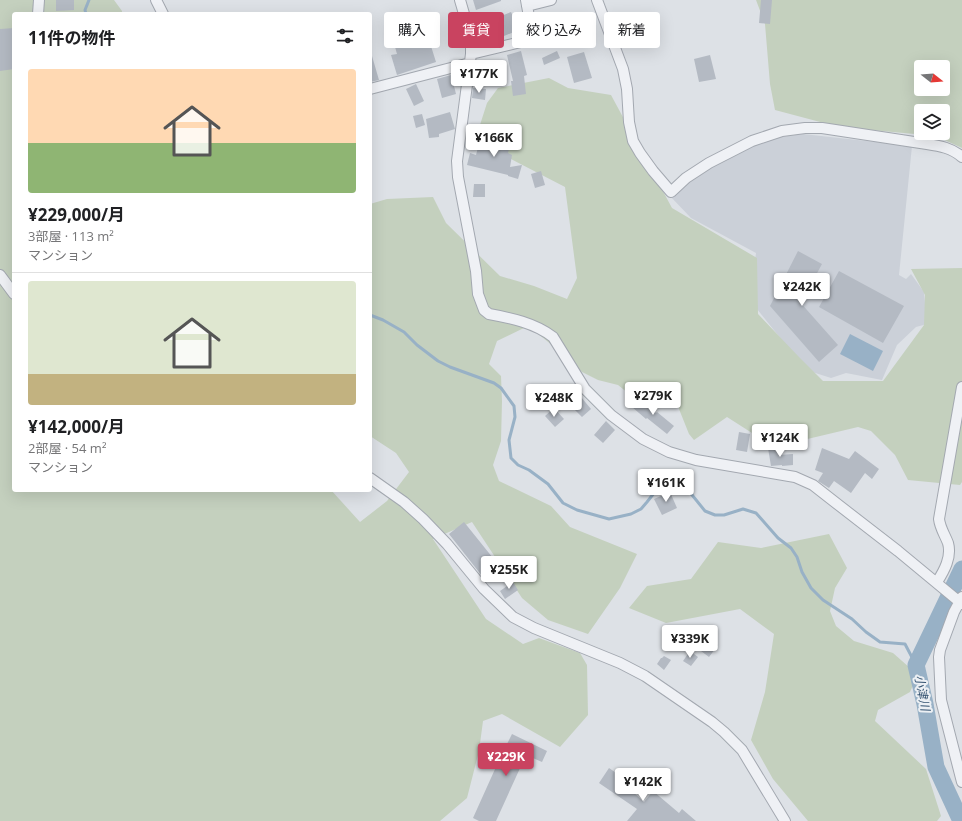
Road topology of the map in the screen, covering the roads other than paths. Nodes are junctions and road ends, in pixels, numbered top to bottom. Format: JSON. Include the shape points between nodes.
{"nodes":[{"id":1,"x":39,"y":0,"type":"edge"},
{"id":2,"x":156,"y":0,"type":"edge"},
{"id":3,"x":460,"y":0,"type":"edge"},
{"id":4,"x":551,"y":0,"type":"edge"},
{"id":5,"x":596,"y":0,"type":"edge"},
{"id":6,"x":526,"y":3,"type":"edge"},
{"id":7,"x":38,"y":12,"type":"edge"},
{"id":8,"x":162,"y":12,"type":"edge"},
{"id":9,"x":471,"y":58,"type":"junction"},
{"id":10,"x":372,"y":88,"type":"edge"},
{"id":11,"x":962,"y":157,"type":"edge"},
{"id":12,"x":0,"y":275,"type":"edge"},
{"id":13,"x":12,"y":291,"type":"edge"},
{"id":14,"x":962,"y":387,"type":"edge"},
{"id":15,"x":372,"y":479,"type":"edge"},
{"id":16,"x":937,"y":582,"type":"junction"},
{"id":17,"x":961,"y":601,"type":"edge"},
{"id":18,"x":962,"y":782,"type":"edge"},
{"id":19,"x":785,"y":821,"type":"edge"}],
"edges":[{"from":1,"to":7,"type":"street"},
{"from":2,"to":8,"type":"street"},
{"from":3,"to":9,"type":"street","via":[[471,38]]},
{"from":4,"to":6,"type":"street"},
{"from":5,"to":11,"type":"street","via":[[623,69],[634,141],[671,192],[696,171],[752,141],[796,129],[830,129],[943,146]]},
{"from":6,"to":9,"type":"street","via":[[533,39]]},
{"from":9,"to":10,"type":"street"},
{"from":9,"to":16,"type":"street","via":[[457,169],[478,294],[484,310],[489,314],[542,329],[554,337],[591,396],[643,439],[669,452],[696,460],[795,477],[804,481],[836,502]]},
{"from":12,"to":13,"type":"street"},
{"from":14,"to":16,"type":"street","via":[[939,519],[949,552],[946,566]]},
{"from":15,"to":19,"type":"street","via":[[423,519],[484,590],[513,617],[639,672],[712,722],[742,750]]},
{"from":16,"to":17,"type":"street"},
{"from":17,"to":18,"type":"street","via":[[954,612],[940,650],[940,690]]}]}
